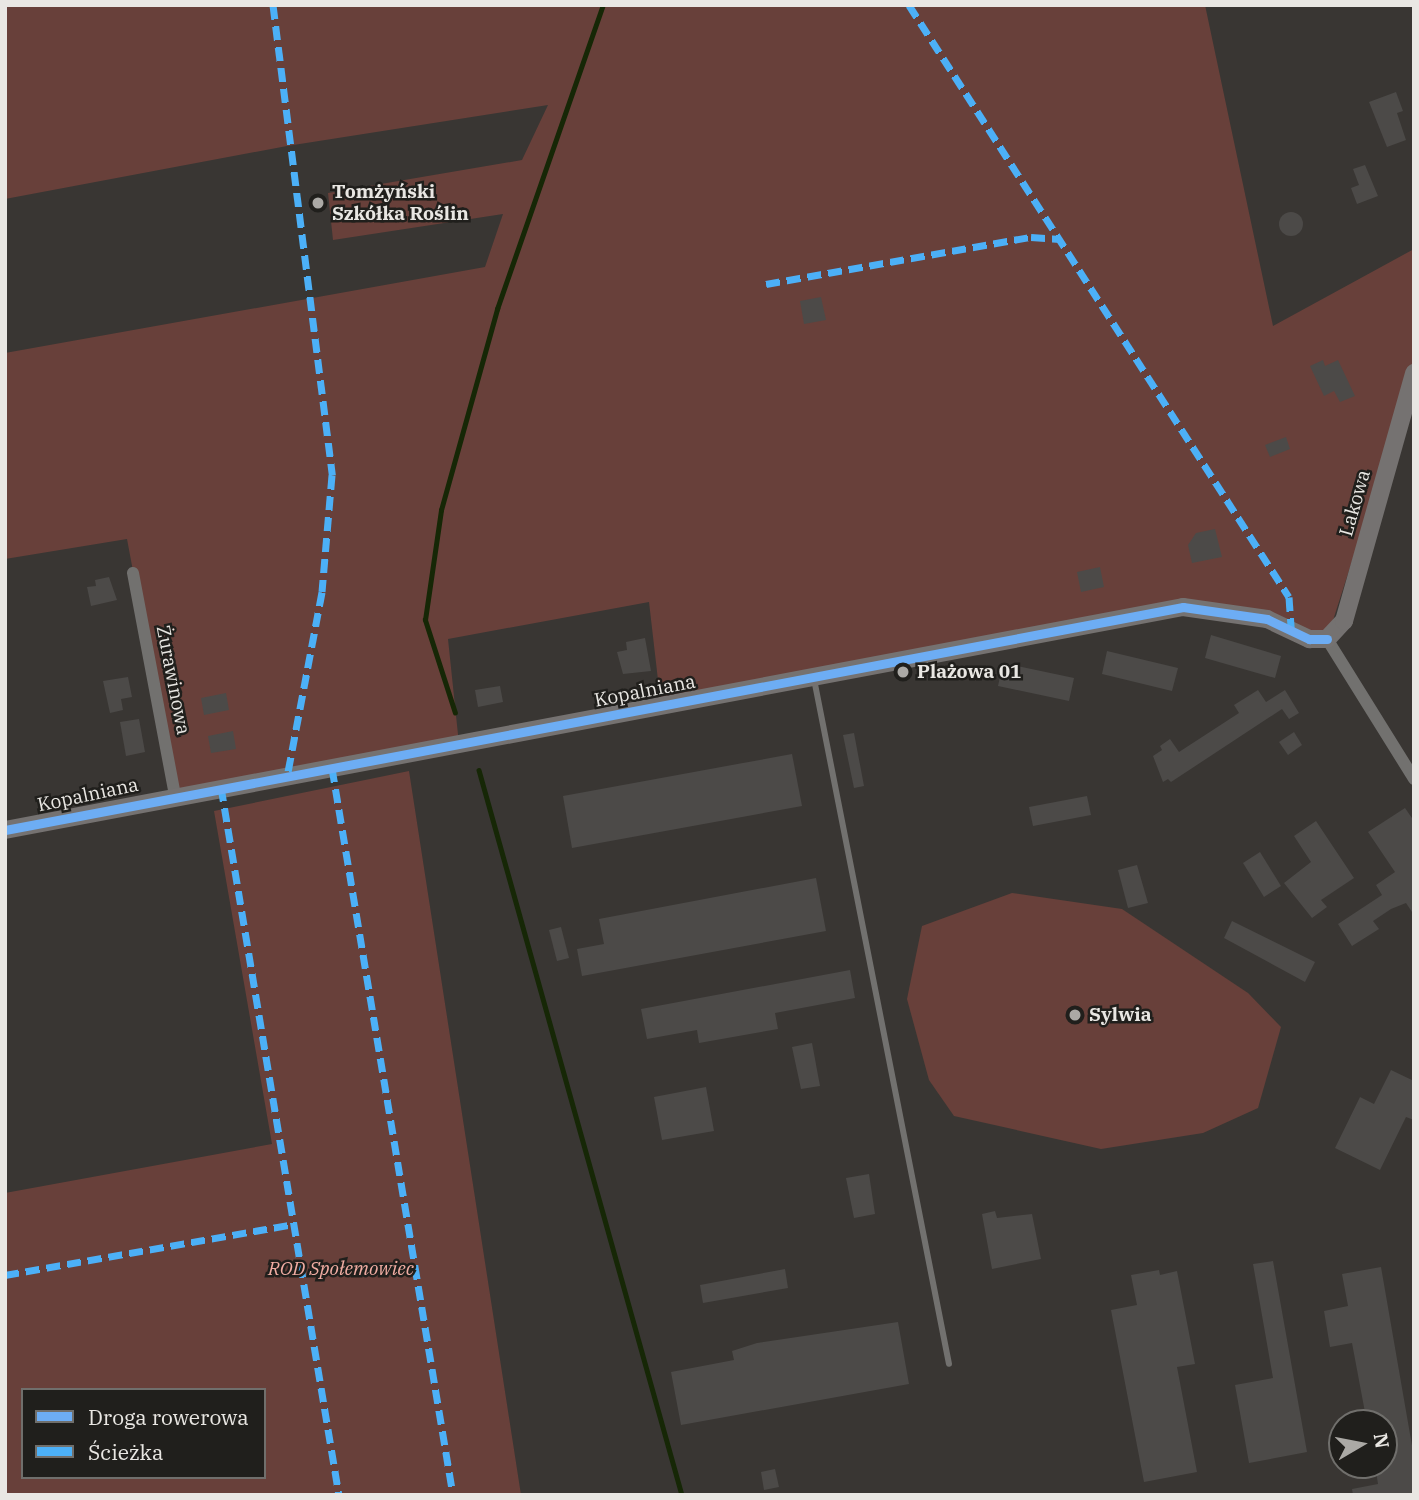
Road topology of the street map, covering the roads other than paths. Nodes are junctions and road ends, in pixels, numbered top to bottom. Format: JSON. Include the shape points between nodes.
{"nodes":[{"id":1,"x":1414,"y":373,"type":"edge"},
{"id":2,"x":133,"y":573,"type":"dead end"},
{"id":3,"x":1327,"y":639,"type":"junction"},
{"id":4,"x":813,"y":677,"type":"junction"},
{"id":5,"x":1414,"y":779,"type":"edge"},
{"id":6,"x":175,"y":795,"type":"junction"},
{"id":7,"x":5,"y":830,"type":"edge"},
{"id":8,"x":949,"y":1364,"type":"dead end"}],
"edges":[{"from":1,"to":3,"type":"street","name":"Lakowa","via":[[1344,621]]},
{"from":2,"to":6,"type":"street","name":"Żurawinowa"},
{"from":3,"to":4,"type":"street","name":"Kopalniana","via":[[1309,639],[1291,629],[1227,611],[1183,607]]},
{"from":3,"to":5,"type":"street"},
{"from":4,"to":6,"type":"street","name":"Kopalniana"},
{"from":4,"to":8,"type":"lane"},
{"from":6,"to":7,"type":"street","name":"Kopalniana"}]}
